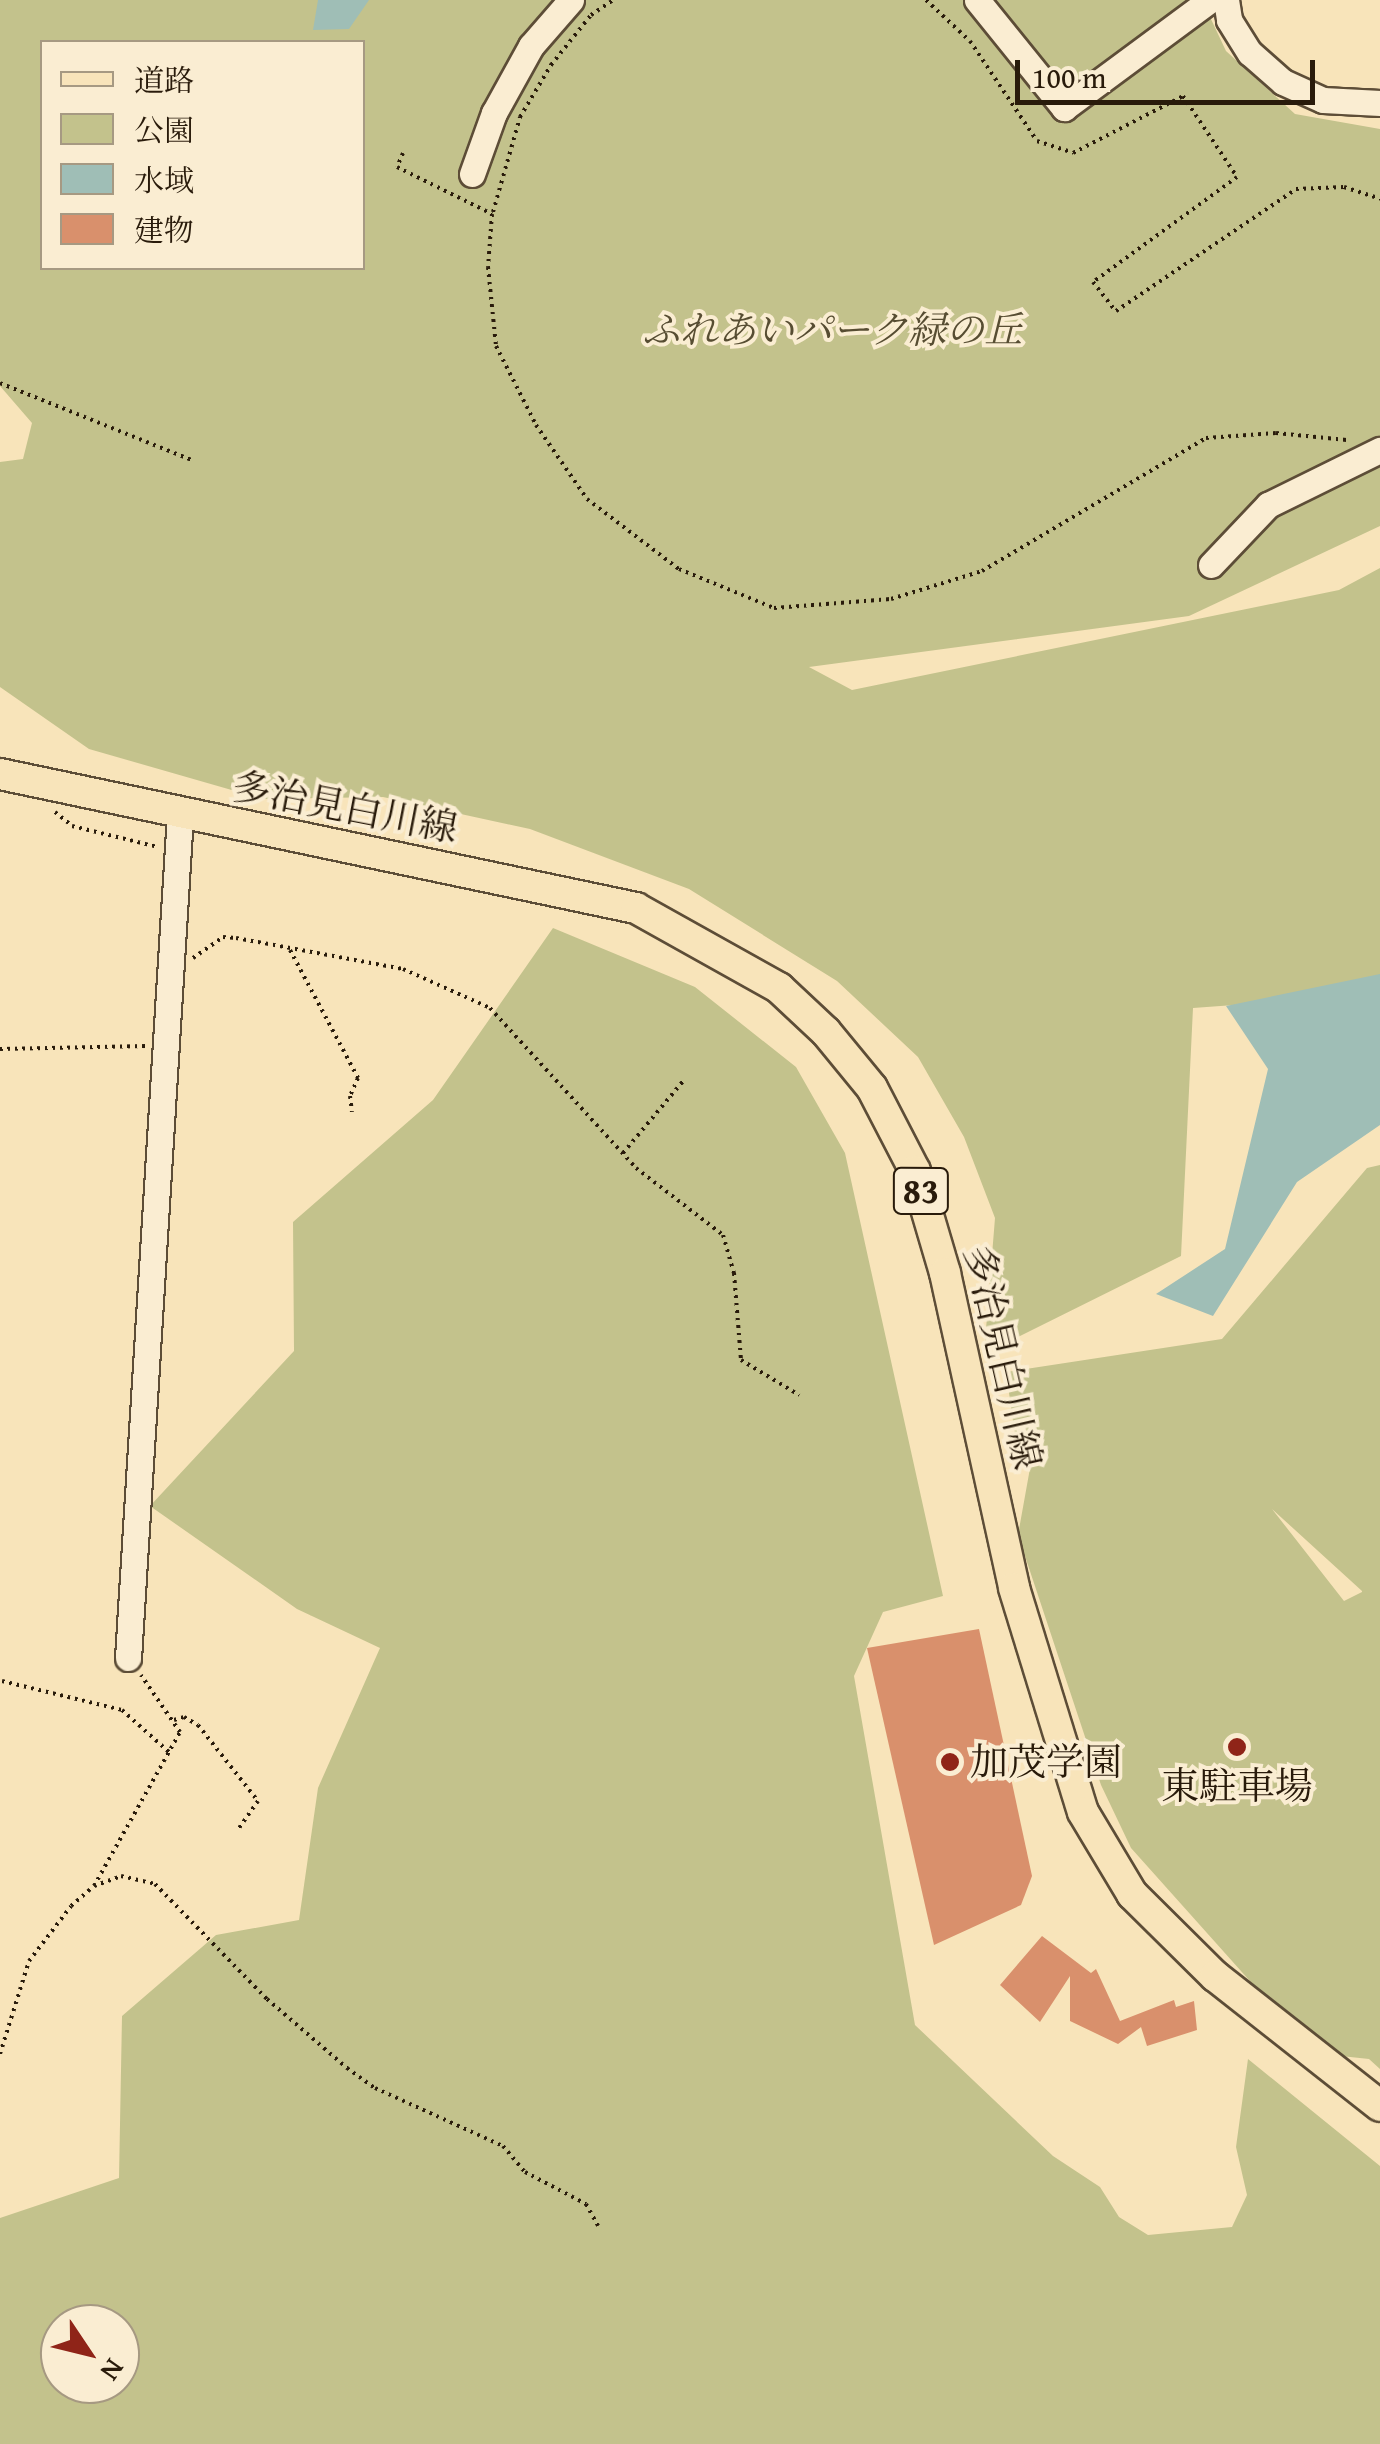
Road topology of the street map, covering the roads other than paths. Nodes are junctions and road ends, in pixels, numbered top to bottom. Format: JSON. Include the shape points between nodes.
{"nodes":[{"id":1,"x":571,"y":0,"type":"edge"},
{"id":2,"x":977,"y":0,"type":"edge"},
{"id":3,"x":1210,"y":0,"type":"edge"},
{"id":4,"x":1226,"y":0,"type":"edge"},
{"id":5,"x":1380,"y":102,"type":"edge"},
{"id":6,"x":472,"y":174,"type":"dead end"},
{"id":7,"x":1372,"y":442,"type":"edge"},
{"id":8,"x":1211,"y":565,"type":"dead end"},
{"id":9,"x":0,"y":774,"type":"edge"},
{"id":10,"x":180,"y":814,"type":"junction"},
{"id":11,"x":128,"y":1658,"type":"road end"},
{"id":12,"x":1380,"y":2106,"type":"edge"}],
"edges":[{"from":1,"to":6,"type":"street","via":[[531,46],[494,113]]},
{"from":2,"to":3,"type":"street","via":[[1064,108]]},
{"from":4,"to":5,"type":"street","via":[[1229,20],[1250,53],[1282,82],[1324,100]]},
{"from":7,"to":8,"type":"street","via":[[1268,504]]},
{"from":9,"to":10,"type":"main road","name":"多治見白川線","number":"83"},
{"from":10,"to":11,"type":"street"},
{"from":10,"to":12,"type":"main road","name":"多治見白川線","number":"83","via":[[636,908],[779,988],[826,1032],[872,1088],[915,1171],[945,1273],[1014,1588],[1083,1812],[1132,1894],[1215,1976]]}]}
